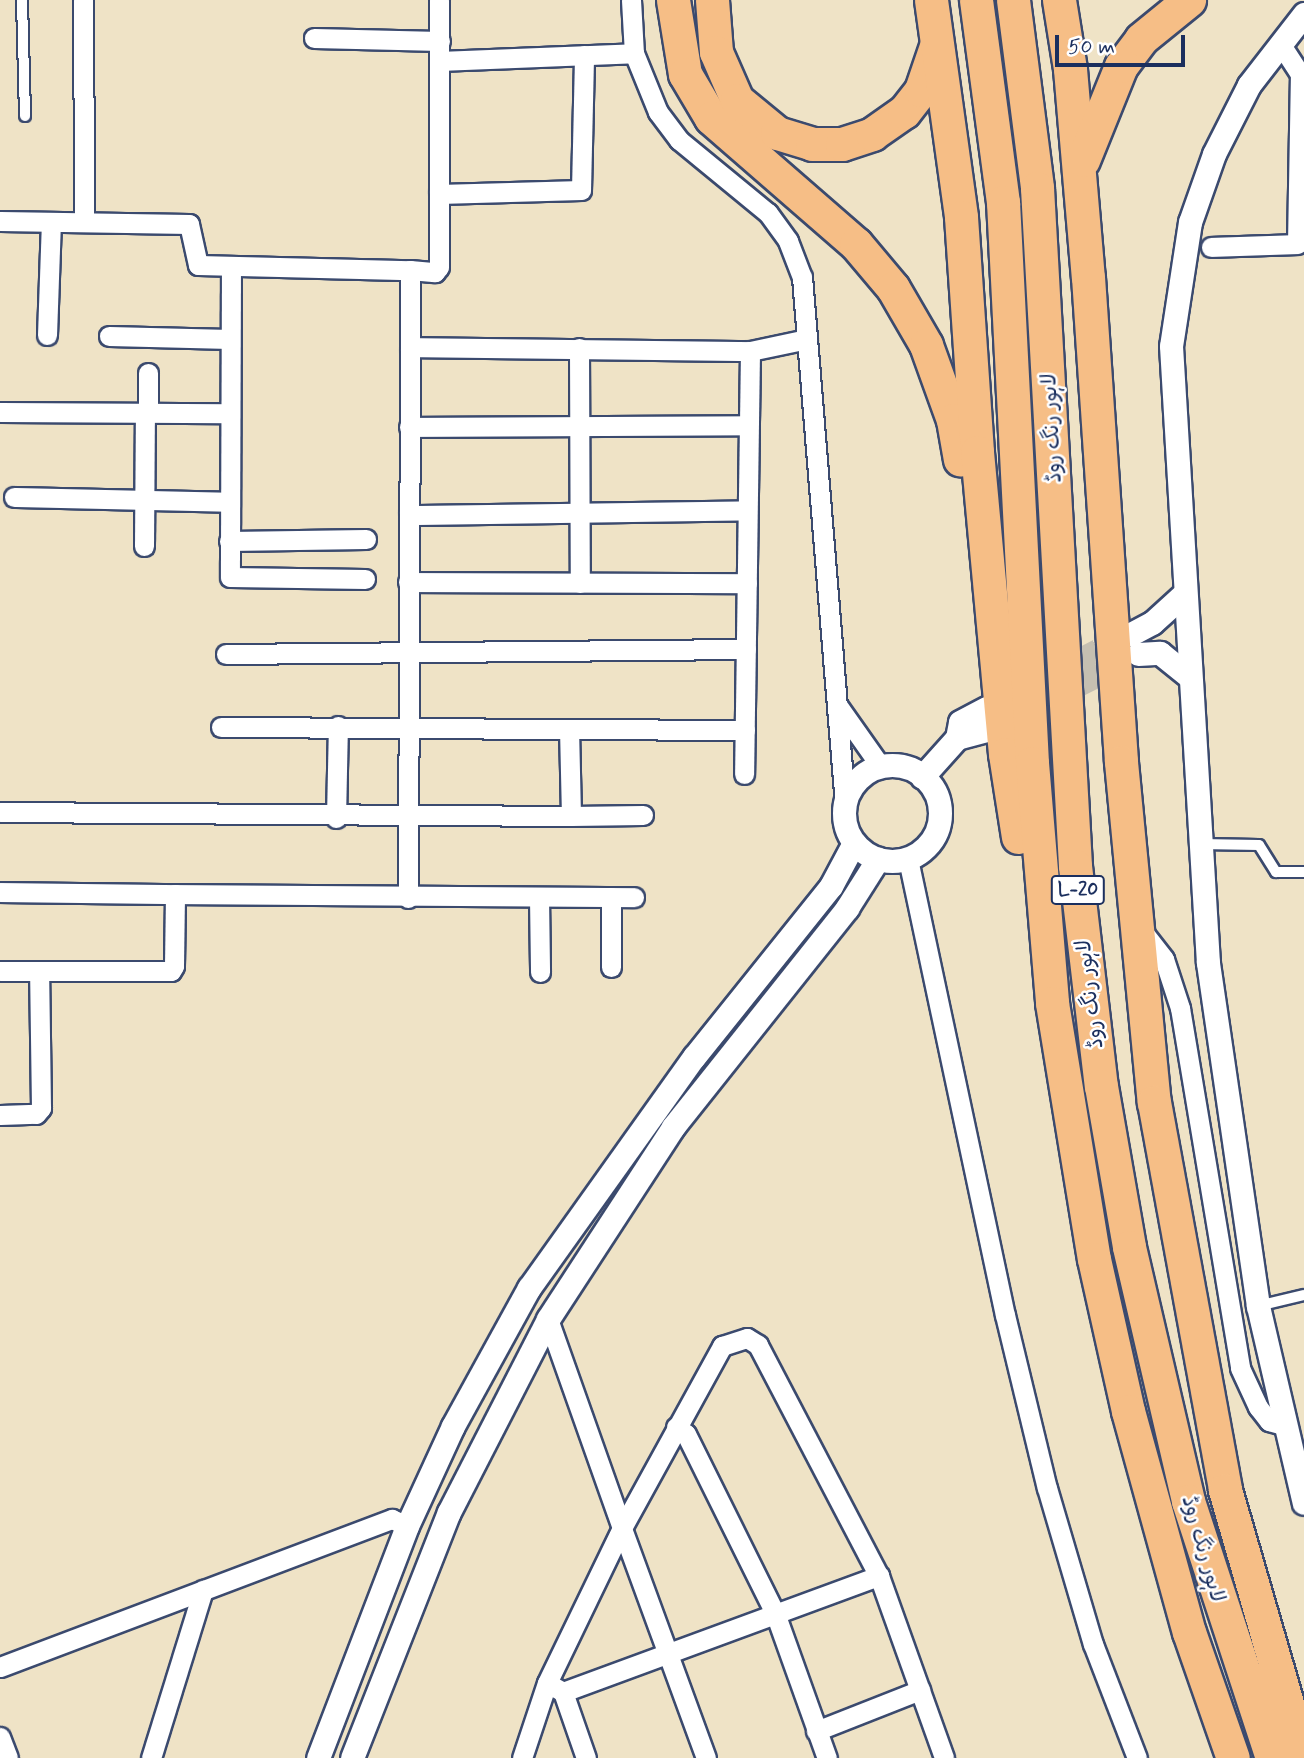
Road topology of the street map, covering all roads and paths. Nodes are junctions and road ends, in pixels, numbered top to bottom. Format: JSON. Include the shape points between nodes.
{"nodes":[{"id":1,"x":22,"y":0,"type":"edge"},
{"id":2,"x":83,"y":0,"type":"edge"},
{"id":3,"x":439,"y":0,"type":"edge"},
{"id":4,"x":631,"y":0,"type":"edge"},
{"id":5,"x":673,"y":0,"type":"edge"},
{"id":6,"x":712,"y":0,"type":"edge"},
{"id":7,"x":932,"y":0,"type":"edge"},
{"id":8,"x":976,"y":0,"type":"edge"},
{"id":9,"x":1013,"y":0,"type":"edge"},
{"id":10,"x":1059,"y":0,"type":"edge"},
{"id":11,"x":1189,"y":0,"type":"edge"},
{"id":12,"x":1304,"y":14,"type":"edge"},
{"id":13,"x":314,"y":38,"type":"dead end"},
{"id":14,"x":938,"y":39,"type":"junction"},
{"id":15,"x":440,"y":41,"type":"junction"},
{"id":16,"x":1280,"y":43,"type":"junction"},
{"id":17,"x":634,"y":53,"type":"junction"},
{"id":18,"x":584,"y":55,"type":"junction"},
{"id":19,"x":439,"y":61,"type":"junction"},
{"id":20,"x":24,"y":116,"type":"dead end"},
{"id":21,"x":1079,"y":172,"type":"junction"},
{"id":22,"x":439,"y":194,"type":"junction"},
{"id":23,"x":0,"y":221,"type":"edge"},
{"id":24,"x":51,"y":222,"type":"junction"},
{"id":25,"x":85,"y":222,"type":"junction"},
{"id":26,"x":1301,"y":244,"type":"edge"},
{"id":27,"x":1211,"y":247,"type":"dead end"},
{"id":28,"x":232,"y":267,"type":"junction"},
{"id":29,"x":410,"y":270,"type":"junction"},
{"id":30,"x":47,"y":335,"type":"dead end"},
{"id":31,"x":109,"y":336,"type":"dead end"},
{"id":32,"x":230,"y":339,"type":"junction"},
{"id":33,"x":807,"y":339,"type":"junction"},
{"id":34,"x":410,"y":347,"type":"junction"},
{"id":35,"x":579,"y":348,"type":"junction"},
{"id":36,"x":750,"y":351,"type":"junction"},
{"id":37,"x":148,"y":373,"type":"dead end"},
{"id":38,"x":147,"y":411,"type":"junction"},
{"id":39,"x":0,"y":412,"type":"edge"},
{"id":40,"x":228,"y":413,"type":"junction"},
{"id":41,"x":747,"y":425,"type":"junction"},
{"id":42,"x":579,"y":426,"type":"junction"},
{"id":43,"x":409,"y":427,"type":"junction"},
{"id":44,"x":14,"y":497,"type":"dead end"},
{"id":45,"x":144,"y":500,"type":"junction"},
{"id":46,"x":229,"y":502,"type":"junction"},
{"id":47,"x":747,"y":510,"type":"junction"},
{"id":48,"x":579,"y":514,"type":"junction"},
{"id":49,"x":409,"y":515,"type":"junction"},
{"id":50,"x":366,"y":539,"type":"dead end"},
{"id":51,"x":229,"y":541,"type":"junction"},
{"id":52,"x":144,"y":546,"type":"dead end"},
{"id":53,"x":365,"y":579,"type":"dead end"},
{"id":54,"x":408,"y":582,"type":"junction"},
{"id":55,"x":580,"y":583,"type":"junction"},
{"id":56,"x":747,"y":583,"type":"junction"},
{"id":57,"x":1184,"y":594,"type":"junction"},
{"id":58,"x":994,"y":618,"type":"junction"},
{"id":59,"x":746,"y":649,"type":"junction"},
{"id":60,"x":406,"y":652,"type":"junction"},
{"id":61,"x":226,"y":654,"type":"dead end"},
{"id":62,"x":1188,"y":676,"type":"junction"},
{"id":63,"x":835,"y":702,"type":"junction"},
{"id":64,"x":989,"y":719,"type":"dead end"},
{"id":65,"x":338,"y":726,"type":"junction"},
{"id":66,"x":407,"y":726,"type":"junction"},
{"id":67,"x":220,"y":727,"type":"dead end"},
{"id":68,"x":569,"y":730,"type":"junction"},
{"id":69,"x":745,"y":730,"type":"junction"},
{"id":70,"x":881,"y":766,"type":"junction"},
{"id":71,"x":744,"y":774,"type":"dead end"},
{"id":72,"x":922,"y":777,"type":"junction"},
{"id":73,"x":845,"y":805,"type":"junction"},
{"id":74,"x":0,"y":812,"type":"edge"},
{"id":75,"x":571,"y":816,"type":"junction"},
{"id":76,"x":643,"y":816,"type":"dead end"},
{"id":77,"x":336,"y":818,"type":"junction"},
{"id":78,"x":406,"y":818,"type":"junction"},
{"id":79,"x":854,"y":843,"type":"junction"},
{"id":80,"x":1199,"y":844,"type":"junction"},
{"id":81,"x":878,"y":859,"type":"junction"},
{"id":82,"x":908,"y":859,"type":"junction"},
{"id":83,"x":1304,"y":872,"type":"edge"},
{"id":84,"x":0,"y":892,"type":"edge"},
{"id":85,"x":175,"y":894,"type":"junction"},
{"id":86,"x":539,"y":897,"type":"junction"},
{"id":87,"x":611,"y":897,"type":"junction"},
{"id":88,"x":634,"y":897,"type":"dead end"},
{"id":89,"x":408,"y":898,"type":"junction"},
{"id":90,"x":1134,"y":922,"type":"junction"},
{"id":91,"x":611,"y":967,"type":"dead end"},
{"id":92,"x":0,"y":971,"type":"edge"},
{"id":93,"x":39,"y":971,"type":"junction"},
{"id":94,"x":540,"y":972,"type":"dead end"},
{"id":95,"x":1052,"y":1003,"type":"junction"},
{"id":96,"x":0,"y":1115,"type":"edge"},
{"id":97,"x":1304,"y":1295,"type":"edge"},
{"id":98,"x":1258,"y":1306,"type":"junction"},
{"id":99,"x":548,"y":1319,"type":"junction"},
{"id":100,"x":1286,"y":1426,"type":"junction"},
{"id":101,"x":676,"y":1427,"type":"junction"},
{"id":102,"x":1304,"y":1503,"type":"edge"},
{"id":103,"x":407,"y":1526,"type":"junction"},
{"id":104,"x":622,"y":1528,"type":"junction"},
{"id":105,"x":879,"y":1576,"type":"junction"},
{"id":106,"x":203,"y":1590,"type":"junction"},
{"id":107,"x":775,"y":1613,"type":"junction"},
{"id":108,"x":360,"y":1643,"type":"junction"},
{"id":109,"x":668,"y":1651,"type":"junction"},
{"id":110,"x":390,"y":1654,"type":"junction"},
{"id":111,"x":0,"y":1667,"type":"edge"},
{"id":112,"x":555,"y":1688,"type":"junction"},
{"id":113,"x":920,"y":1690,"type":"junction"},
{"id":114,"x":816,"y":1731,"type":"junction"},
{"id":115,"x":0,"y":1737,"type":"edge"},
{"id":116,"x":8,"y":1758,"type":"edge"},
{"id":117,"x":151,"y":1758,"type":"edge"},
{"id":118,"x":318,"y":1758,"type":"edge"},
{"id":119,"x":352,"y":1758,"type":"edge"},
{"id":120,"x":522,"y":1758,"type":"edge"},
{"id":121,"x":586,"y":1758,"type":"edge"},
{"id":122,"x":706,"y":1758,"type":"edge"},
{"id":123,"x":827,"y":1758,"type":"edge"},
{"id":124,"x":944,"y":1758,"type":"edge"},
{"id":125,"x":1137,"y":1758,"type":"edge"},
{"id":126,"x":1233,"y":1758,"type":"edge"},
{"id":127,"x":1272,"y":1758,"type":"edge"},
{"id":128,"x":1303,"y":1758,"type":"edge"}],
"edges":[{"from":1,"to":20,"type":"lane"},
{"from":2,"to":25,"type":"street"},
{"from":3,"to":15,"type":"street"},
{"from":4,"to":17,"type":"street"},
{"from":5,"to":58,"type":"highway","via":[[685,74],[711,118],[856,244],[893,288],[926,345],[953,420]]},
{"from":6,"to":14,"type":"highway","via":[[716,52],[737,100],[777,133],[812,144],[842,144],[872,134],[904,112],[921,90]]},
{"from":7,"to":14,"type":"highway"},
{"from":8,"to":95,"type":"highway","name":"لاہور رنگ روڈ","number":"L-20","via":[[1003,202],[1033,776]]},
{"from":9,"to":127,"type":"highway","name":"لاہور رنگ روڈ","number":"L-20","via":[[1038,201],[1075,866],[1101,1086],[1129,1247],[1188,1501]]},
{"from":10,"to":21,"type":"highway"},
{"from":11,"to":21,"type":"highway","via":[[1141,39],[1121,66],[1105,95]]},
{"from":12,"to":16,"type":"street"},
{"from":13,"to":15,"type":"street"},
{"from":14,"to":58,"type":"highway","via":[[961,216]]},
{"from":15,"to":19,"type":"street"},
{"from":16,"to":26,"type":"street","via":[[1300,74]]},
{"from":16,"to":57,"type":"street","via":[[1249,85],[1214,153],[1190,222],[1179,274],[1171,346]]},
{"from":17,"to":18,"type":"street"},
{"from":17,"to":33,"type":"street","via":[[658,112],[679,140],[768,213],[788,240],[802,277]]},
{"from":18,"to":19,"type":"street"},
{"from":18,"to":22,"type":"street","via":[[581,190]]},
{"from":19,"to":22,"type":"street"},
{"from":21,"to":90,"type":"highway"},
{"from":22,"to":29,"type":"street","via":[[438,270]]},
{"from":23,"to":24,"type":"street"},
{"from":24,"to":25,"type":"street"},
{"from":24,"to":30,"type":"street"},
{"from":25,"to":28,"type":"street","via":[[192,225],[195,263]]},
{"from":26,"to":27,"type":"street"},
{"from":28,"to":29,"type":"street"},
{"from":28,"to":32,"type":"street"},
{"from":29,"to":34,"type":"street"},
{"from":31,"to":32,"type":"street"},
{"from":32,"to":40,"type":"street"},
{"from":33,"to":36,"type":"street"},
{"from":33,"to":63,"type":"street"},
{"from":34,"to":35,"type":"street"},
{"from":34,"to":43,"type":"street"},
{"from":35,"to":36,"type":"street"},
{"from":35,"to":42,"type":"street"},
{"from":36,"to":41,"type":"street"},
{"from":37,"to":38,"type":"street"},
{"from":38,"to":39,"type":"street"},
{"from":38,"to":40,"type":"street"},
{"from":38,"to":45,"type":"street"},
{"from":40,"to":46,"type":"street"},
{"from":41,"to":42,"type":"street"},
{"from":41,"to":47,"type":"street"},
{"from":42,"to":43,"type":"street"},
{"from":42,"to":48,"type":"street"},
{"from":43,"to":49,"type":"street"},
{"from":44,"to":45,"type":"street"},
{"from":45,"to":46,"type":"street"},
{"from":45,"to":52,"type":"street"},
{"from":46,"to":51,"type":"street"},
{"from":47,"to":48,"type":"street"},
{"from":47,"to":56,"type":"street"},
{"from":48,"to":49,"type":"street"},
{"from":48,"to":55,"type":"street"},
{"from":49,"to":54,"type":"street"},
{"from":50,"to":51,"type":"street"},
{"from":51,"to":53,"type":"street","via":[[233,580]]},
{"from":54,"to":55,"type":"street"},
{"from":54,"to":60,"type":"street"},
{"from":55,"to":56,"type":"street"},
{"from":56,"to":59,"type":"street"},
{"from":57,"to":62,"type":"street"},
{"from":57,"to":62,"type":"street","via":[[1152,623],[1143,647]]},
{"from":58,"to":95,"type":"highway","via":[[1005,754],[1030,916]]},
{"from":59,"to":60,"type":"street"},
{"from":59,"to":69,"type":"street"},
{"from":60,"to":61,"type":"street"},
{"from":60,"to":66,"type":"street"},
{"from":62,"to":80,"type":"street"},
{"from":63,"to":70,"type":"street"},
{"from":63,"to":73,"type":"street"},
{"from":64,"to":72,"type":"street","via":[[957,738]]},
{"from":65,"to":66,"type":"street"},
{"from":65,"to":67,"type":"street"},
{"from":65,"to":77,"type":"street"},
{"from":66,"to":68,"type":"street"},
{"from":66,"to":78,"type":"street"},
{"from":68,"to":69,"type":"street"},
{"from":68,"to":75,"type":"street"},
{"from":69,"to":71,"type":"street"},
{"from":70,"to":72,"type":"street","via":[[903,767]]},
{"from":70,"to":73,"type":"street","via":[[857,780]]},
{"from":72,"to":82,"type":"street","via":[[937,798],[937,828],[921,852]]},
{"from":73,"to":79,"type":"street","via":[[847,829]]},
{"from":74,"to":77,"type":"street"},
{"from":75,"to":76,"type":"street"},
{"from":75,"to":78,"type":"street"},
{"from":77,"to":78,"type":"street"},
{"from":78,"to":89,"type":"street"},
{"from":79,"to":81,"type":"street"},
{"from":79,"to":103,"type":"street","via":[[831,886],[694,1057],[529,1288],[453,1426]]},
{"from":80,"to":83,"type":"lane","via":[[1259,845],[1276,872]]},
{"from":80,"to":98,"type":"street","via":[[1208,963]]},
{"from":81,"to":82,"type":"street"},
{"from":81,"to":99,"type":"street","via":[[847,908],[673,1127]]},
{"from":82,"to":125,"type":"street","via":[[1046,1488],[1093,1644]]},
{"from":84,"to":85,"type":"street"},
{"from":85,"to":89,"type":"street"},
{"from":85,"to":93,"type":"street","via":[[171,971]]},
{"from":86,"to":87,"type":"street"},
{"from":86,"to":89,"type":"street"},
{"from":86,"to":94,"type":"street"},
{"from":87,"to":88,"type":"street"},
{"from":87,"to":91,"type":"street"},
{"from":90,"to":100,"type":"street","via":[[1164,959],[1180,1008],[1240,1368],[1263,1414]]},
{"from":90,"to":128,"type":"highway","via":[[1154,1101],[1205,1393],[1250,1588]]},
{"from":92,"to":93,"type":"street"},
{"from":93,"to":96,"type":"street","via":[[41,1108],[36,1114]]},
{"from":95,"to":126,"type":"highway","name":"لاہور رنگ روڈ","number":"L-20","via":[[1094,1259],[1128,1411],[1189,1632]]},
{"from":97,"to":98,"type":"lane"},
{"from":98,"to":100,"type":"street"},
{"from":99,"to":104,"type":"street"},
{"from":99,"to":110,"type":"street","via":[[455,1499]]},
{"from":100,"to":102,"type":"street"},
{"from":101,"to":104,"type":"street"},
{"from":101,"to":105,"type":"street","via":[[722,1346],[747,1338],[758,1345]]},
{"from":101,"to":107,"type":"street","via":[[686,1433]]},
{"from":103,"to":106,"type":"street","via":[[392,1519]]},
{"from":103,"to":108,"type":"street"},
{"from":104,"to":109,"type":"street"},
{"from":104,"to":112,"type":"street"},
{"from":105,"to":107,"type":"street"},
{"from":105,"to":113,"type":"street"},
{"from":106,"to":111,"type":"street"},
{"from":106,"to":117,"type":"street"},
{"from":107,"to":109,"type":"street"},
{"from":107,"to":114,"type":"street"},
{"from":108,"to":110,"type":"street"},
{"from":108,"to":118,"type":"street"},
{"from":109,"to":112,"type":"street"},
{"from":109,"to":122,"type":"street"},
{"from":110,"to":119,"type":"street"},
{"from":112,"to":120,"type":"street"},
{"from":112,"to":121,"type":"street"},
{"from":113,"to":114,"type":"street"},
{"from":113,"to":124,"type":"street"},
{"from":114,"to":123,"type":"street"},
{"from":115,"to":116,"type":"street"}]}
